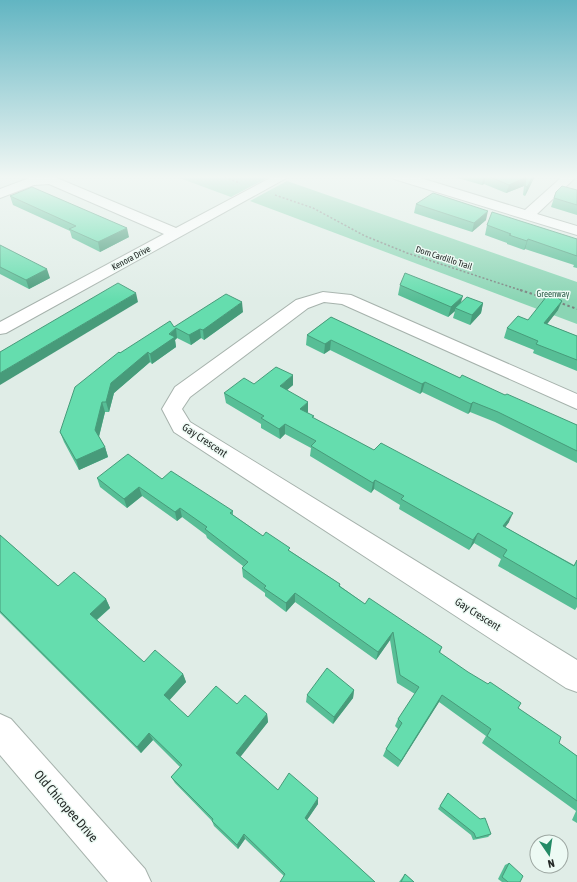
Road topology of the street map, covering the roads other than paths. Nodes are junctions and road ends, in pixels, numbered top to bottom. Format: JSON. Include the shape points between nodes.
{"nodes":[{"id":1,"x":137,"y":217,"type":"edge"},
{"id":2,"x":207,"y":217,"type":"edge"},
{"id":3,"x":532,"y":217,"type":"edge"},
{"id":4,"x":577,"y":232,"type":"edge"},
{"id":5,"x":176,"y":234,"type":"junction"},
{"id":6,"x":4,"y":323,"type":"edge"},
{"id":7,"x":577,"y":402,"type":"edge"},
{"id":8,"x":577,"y":677,"type":"edge"},
{"id":9,"x":0,"y":730,"type":"edge"},
{"id":10,"x":132,"y":882,"type":"edge"}],
"edges":[{"from":1,"to":5,"type":"street"},
{"from":2,"to":5,"type":"street","name":"Kenora Drive"},
{"from":3,"to":4,"type":"street"},
{"from":5,"to":6,"type":"street","name":"Kenora Drive"},
{"from":7,"to":8,"type":"street","name":"Gay Crescent","via":[[344,300],[323,297],[302,304],[188,387],[172,409],[182,427]]},
{"from":9,"to":10,"type":"street","name":"Old Chicopee Drive"}]}
